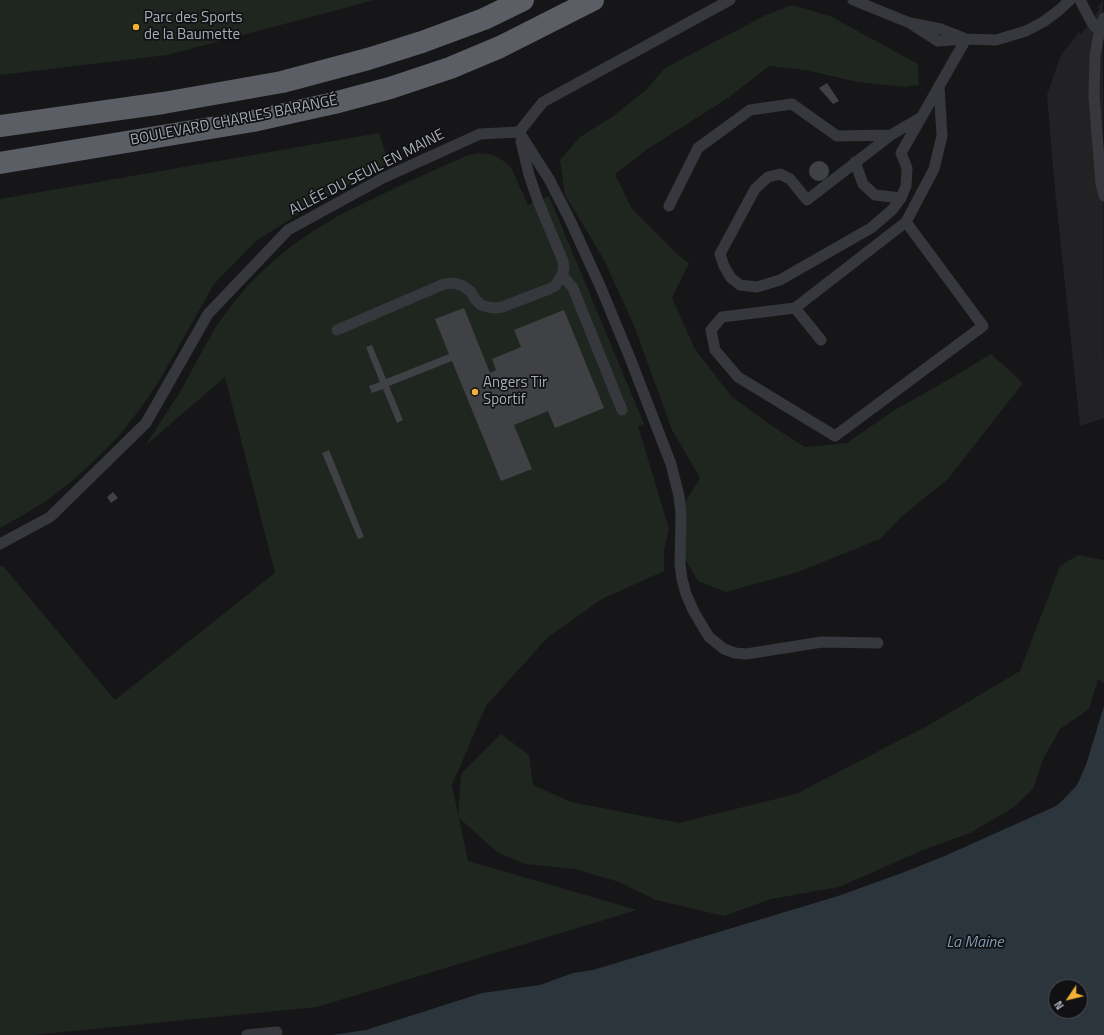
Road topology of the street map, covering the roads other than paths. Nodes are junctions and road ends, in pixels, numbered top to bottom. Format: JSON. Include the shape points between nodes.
{"nodes":[{"id":1,"x":523,"y":0,"type":"edge"},
{"id":2,"x":592,"y":0,"type":"edge"},
{"id":3,"x":730,"y":0,"type":"edge"},
{"id":4,"x":853,"y":0,"type":"edge"},
{"id":5,"x":1070,"y":0,"type":"edge"},
{"id":6,"x":1080,"y":0,"type":"edge"},
{"id":7,"x":1104,"y":18,"type":"edge"},
{"id":8,"x":1100,"y":29,"type":"junction"},
{"id":9,"x":966,"y":39,"type":"junction"},
{"id":10,"x":939,"y":85,"type":"junction"},
{"id":11,"x":920,"y":118,"type":"junction"},
{"id":12,"x":0,"y":126,"type":"edge"},
{"id":13,"x":519,"y":132,"type":"junction"},
{"id":14,"x":891,"y":135,"type":"junction"},
{"id":15,"x":855,"y":162,"type":"junction"},
{"id":16,"x":0,"y":163,"type":"edge"},
{"id":17,"x":1104,"y":196,"type":"edge"},
{"id":18,"x":901,"y":198,"type":"junction"},
{"id":19,"x":669,"y":206,"type":"dead end"},
{"id":20,"x":906,"y":222,"type":"junction"},
{"id":21,"x":562,"y":275,"type":"junction"},
{"id":22,"x":796,"y":308,"type":"junction"},
{"id":23,"x":337,"y":330,"type":"dead end"},
{"id":24,"x":821,"y":340,"type":"dead end"},
{"id":25,"x":622,"y":410,"type":"dead end"},
{"id":26,"x":0,"y":544,"type":"edge"},
{"id":27,"x":878,"y":643,"type":"dead end"},
{"id":28,"x":277,"y":1032,"type":"dead end"},
{"id":29,"x":247,"y":1035,"type":"edge"}],
"edges":[{"from":1,"to":12,"type":"highway","name":"BOULEVARD CHARLES BARANGÉ","via":[[484,19],[422,42],[282,82],[163,103]]},
{"from":2,"to":16,"type":"highway","name":"BOULEVARD CHARLES BARANGÉ","via":[[500,47],[450,68],[390,88],[253,121]]},
{"from":3,"to":13,"type":"lane","via":[[543,102]]},
{"from":4,"to":9,"type":"lane","via":[[910,23],[938,41]]},
{"from":5,"to":9,"type":"lane","via":[[1058,11],[1026,31],[996,40]]},
{"from":6,"to":8,"type":"lane","via":[[1095,27]]},
{"from":7,"to":8,"type":"lane"},
{"from":8,"to":17,"type":"lane","via":[[1094,96]]},
{"from":9,"to":10,"type":"lane"},
{"from":10,"to":11,"type":"lane"},
{"from":10,"to":20,"type":"lane","via":[[942,136],[934,169]]},
{"from":11,"to":14,"type":"lane"},
{"from":11,"to":18,"type":"lane","via":[[901,152],[907,168],[906,186]]},
{"from":13,"to":21,"type":"lane","via":[[529,175],[563,261]]},
{"from":13,"to":26,"type":"lane","name":"ALLÉE DU SEUIL EN MAINE","via":[[480,134],[383,178],[288,230],[208,314],[146,423],[50,517]]},
{"from":13,"to":27,"type":"lane","via":[[549,179],[588,261],[630,358],[671,464],[681,514],[679,549],[682,579],[694,612],[709,637],[724,649],[746,654],[822,642]]},
{"from":14,"to":15,"type":"lane"},
{"from":14,"to":19,"type":"lane","via":[[837,136],[792,104],[750,110],[698,148]]},
{"from":15,"to":18,"type":"lane","via":[[863,184],[875,195]]},
{"from":15,"to":18,"type":"lane","via":[[807,200],[790,179],[780,174],[768,177],[755,189],[720,254],[731,278],[740,285],[757,287],[780,280],[871,228],[892,210]]},
{"from":20,"to":22,"type":"lane"},
{"from":20,"to":22,"type":"lane","via":[[983,326],[835,436],[738,377],[715,350],[711,330],[722,317]]},
{"from":21,"to":23,"type":"lane","via":[[555,286],[549,289],[495,308],[481,305],[463,286],[454,283],[444,284]]},
{"from":21,"to":25,"type":"lane","via":[[573,288]]},
{"from":22,"to":24,"type":"lane"},
{"from":28,"to":29,"type":"lane"}]}
